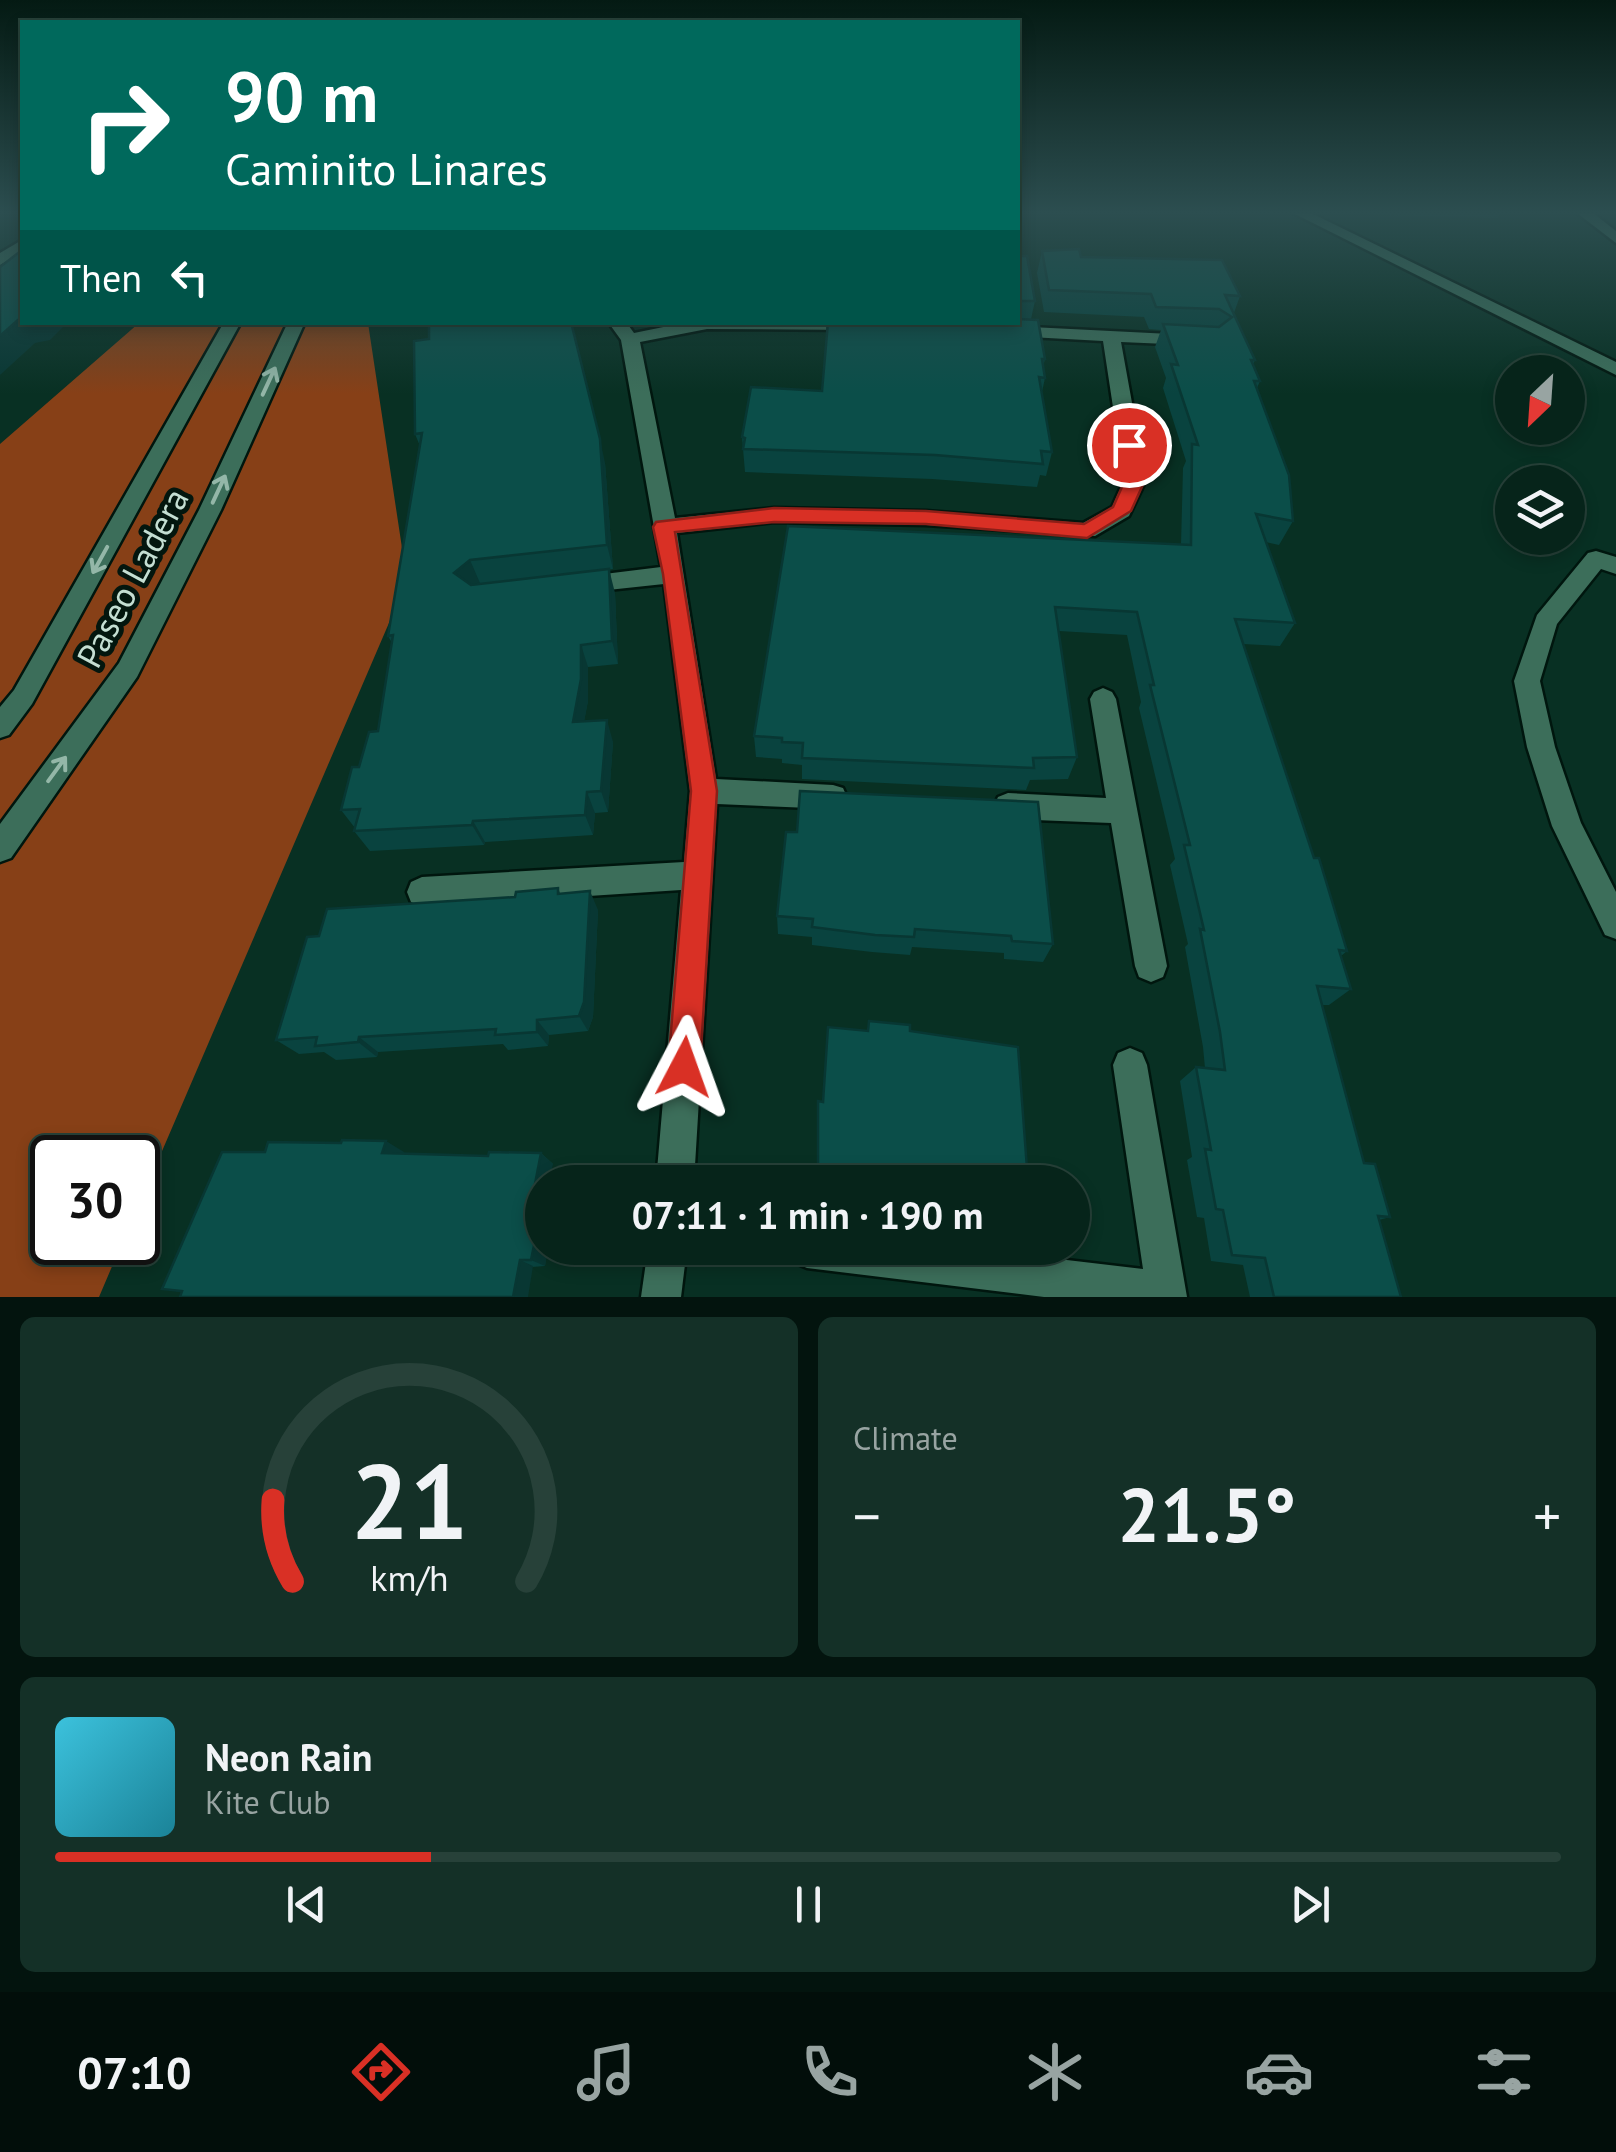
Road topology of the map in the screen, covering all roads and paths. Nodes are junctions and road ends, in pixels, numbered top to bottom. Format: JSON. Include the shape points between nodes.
{"nodes":[{"id":1,"x":1423,"y":274,"type":"edge"},
{"id":2,"x":231,"y":325,"type":"edge"},
{"id":3,"x":295,"y":325,"type":"edge"},
{"id":4,"x":695,"y":325,"type":"edge"},
{"id":5,"x":796,"y":325,"type":"edge"},
{"id":6,"x":885,"y":326,"type":"edge"},
{"id":7,"x":623,"y":331,"type":"edge"},
{"id":8,"x":999,"y":331,"type":"edge"},
{"id":9,"x":1112,"y":338,"type":"junction"},
{"id":10,"x":1210,"y":341,"type":"edge"},
{"id":11,"x":1616,"y":368,"type":"edge"},
{"id":12,"x":664,"y":527,"type":"junction"},
{"id":13,"x":1616,"y":566,"type":"edge"},
{"id":14,"x":674,"y":574,"type":"junction"},
{"id":15,"x":558,"y":587,"type":"edge"},
{"id":16,"x":1103,"y":699,"type":"dead end"},
{"id":17,"x":0,"y":727,"type":"edge"},
{"id":18,"x":704,"y":791,"type":"junction"},
{"id":19,"x":864,"y":799,"type":"edge"},
{"id":20,"x":984,"y":804,"type":"edge"},
{"id":21,"x":1123,"y":811,"type":"junction"},
{"id":22,"x":0,"y":848,"type":"edge"},
{"id":23,"x":699,"y":875,"type":"junction"},
{"id":24,"x":422,"y":892,"type":"dead end"},
{"id":25,"x":1616,"y":924,"type":"edge"},
{"id":26,"x":1151,"y":966,"type":"dead end"},
{"id":27,"x":1130,"y":1065,"type":"dead end"},
{"id":28,"x":675,"y":1165,"type":"edge"},
{"id":29,"x":666,"y":1265,"type":"edge"},
{"id":30,"x":940,"y":1265,"type":"edge"},
{"id":31,"x":1167,"y":1294,"type":"edge"},
{"id":32,"x":662,"y":1297,"type":"edge"}],
"edges":[{"from":1,"to":11,"type":"street"},
{"from":2,"to":17,"type":"street","name":"Paseo Ladera","one_way":true,"via":[[24,697]]},
{"from":22,"to":3,"type":"street","name":"Paseo Ladera","one_way":true,"via":[[128,670]]},
{"from":4,"to":7,"type":"street"},
{"from":5,"to":6,"type":"street"},
{"from":7,"to":12,"type":"street"},
{"from":8,"to":9,"type":"street"},
{"from":9,"to":10,"type":"street"},
{"from":9,"to":12,"type":"street","via":[[1135,480],[1121,511],[1087,531],[774,515]]},
{"from":12,"to":14,"type":"street"},
{"from":13,"to":25,"type":"street","via":[[1596,559],[1546,621],[1527,681],[1567,826]]},
{"from":14,"to":15,"type":"street"},
{"from":14,"to":18,"type":"street"},
{"from":16,"to":21,"type":"street"},
{"from":18,"to":19,"type":"street"},
{"from":18,"to":23,"type":"street"},
{"from":20,"to":21,"type":"street"},
{"from":21,"to":26,"type":"street"},
{"from":23,"to":24,"type":"street"},
{"from":23,"to":28,"type":"street"},
{"from":27,"to":31,"type":"street"},
{"from":29,"to":32,"type":"street"},
{"from":30,"to":31,"type":"street"}]}
